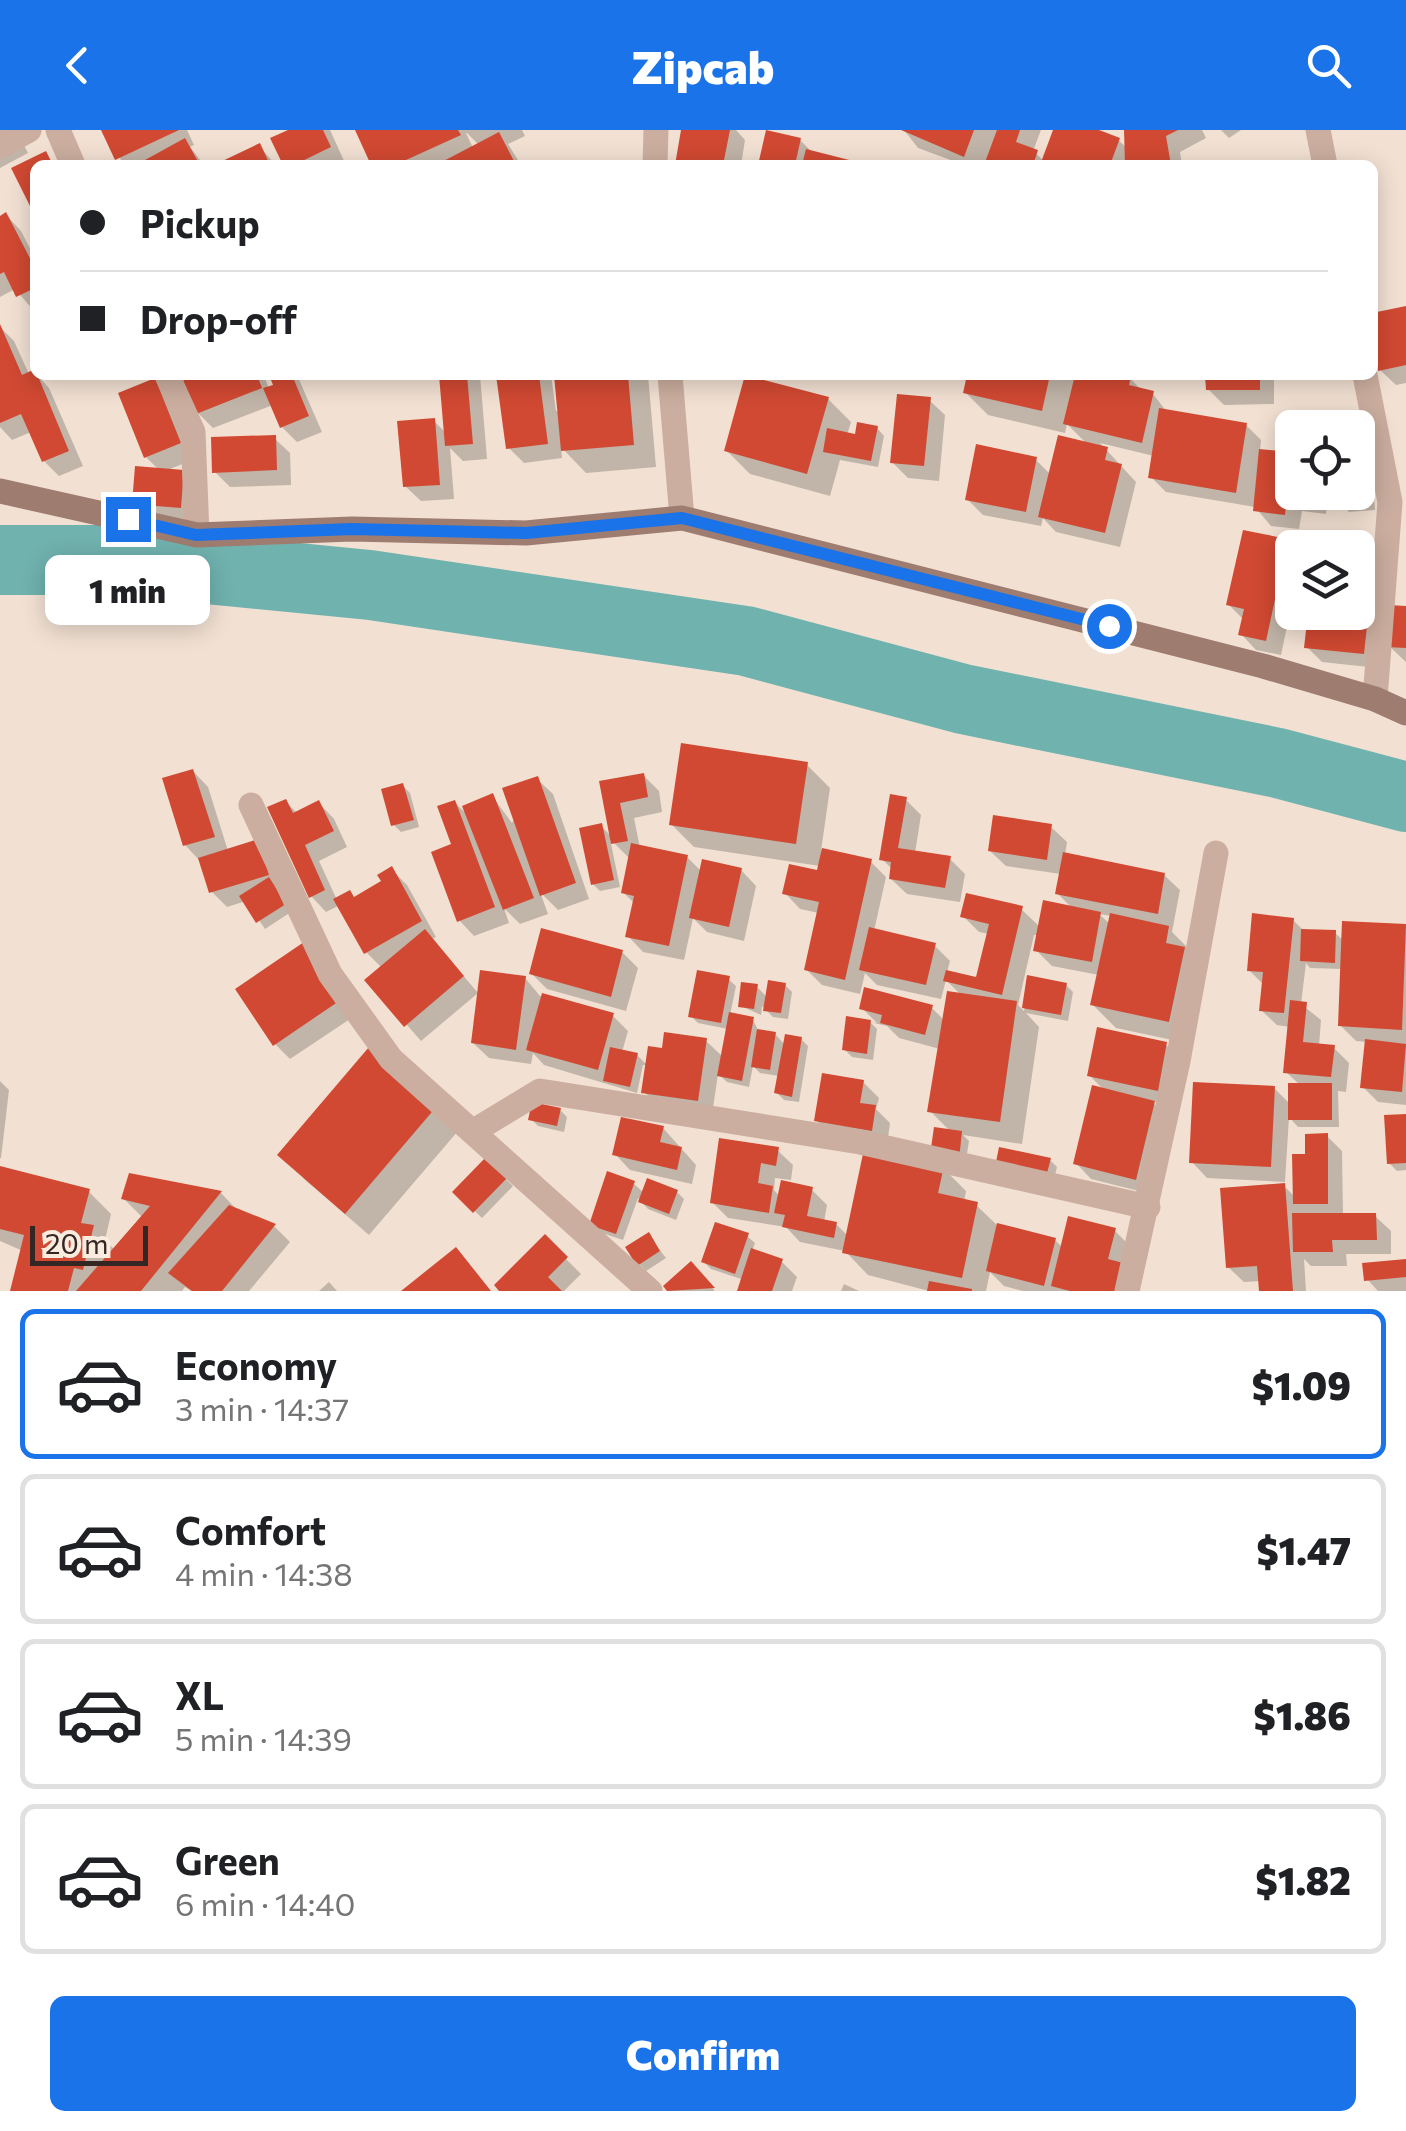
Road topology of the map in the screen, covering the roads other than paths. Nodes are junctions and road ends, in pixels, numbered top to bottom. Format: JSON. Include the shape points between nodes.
{"nodes":[{"id":1,"x":29,"y":130,"type":"edge"},
{"id":2,"x":58,"y":130,"type":"edge"},
{"id":3,"x":656,"y":130,"type":"edge"},
{"id":4,"x":1318,"y":130,"type":"edge"},
{"id":5,"x":0,"y":146,"type":"edge"},
{"id":6,"x":71,"y":160,"type":"edge"},
{"id":7,"x":655,"y":160,"type":"edge"},
{"id":8,"x":1323,"y":160,"type":"edge"},
{"id":9,"x":168,"y":380,"type":"edge"},
{"id":10,"x":670,"y":380,"type":"edge"},
{"id":11,"x":1367,"y":380,"type":"edge"},
{"id":12,"x":0,"y":491,"type":"edge"},
{"id":13,"x":682,"y":518,"type":"junction"},
{"id":14,"x":196,"y":535,"type":"junction"},
{"id":15,"x":1375,"y":698,"type":"junction"},
{"id":16,"x":1406,"y":713,"type":"edge"},
{"id":17,"x":250,"y":805,"type":"dead end"},
{"id":18,"x":1216,"y":853,"type":"dead end"},
{"id":19,"x":474,"y":1131,"type":"junction"},
{"id":20,"x":1148,"y":1207,"type":"junction"},
{"id":21,"x":650,"y":1291,"type":"edge"},
{"id":22,"x":1127,"y":1291,"type":"edge"}],
"edges":[{"from":1,"to":5,"type":"street"},
{"from":2,"to":6,"type":"street"},
{"from":3,"to":7,"type":"street"},
{"from":4,"to":8,"type":"street"},
{"from":9,"to":14,"type":"street","via":[[193,432]]},
{"from":10,"to":13,"type":"street"},
{"from":11,"to":15,"type":"street","via":[[1390,502]]},
{"from":12,"to":14,"type":"street"},
{"from":13,"to":14,"type":"street","via":[[526,533],[352,529]]},
{"from":13,"to":15,"type":"street"},
{"from":15,"to":16,"type":"street"},
{"from":17,"to":19,"type":"street","via":[[330,974],[391,1059]]},
{"from":18,"to":20,"type":"street"},
{"from":19,"to":20,"type":"street","via":[[540,1091],[860,1142]]},
{"from":19,"to":21,"type":"street"},
{"from":20,"to":22,"type":"street"}]}
